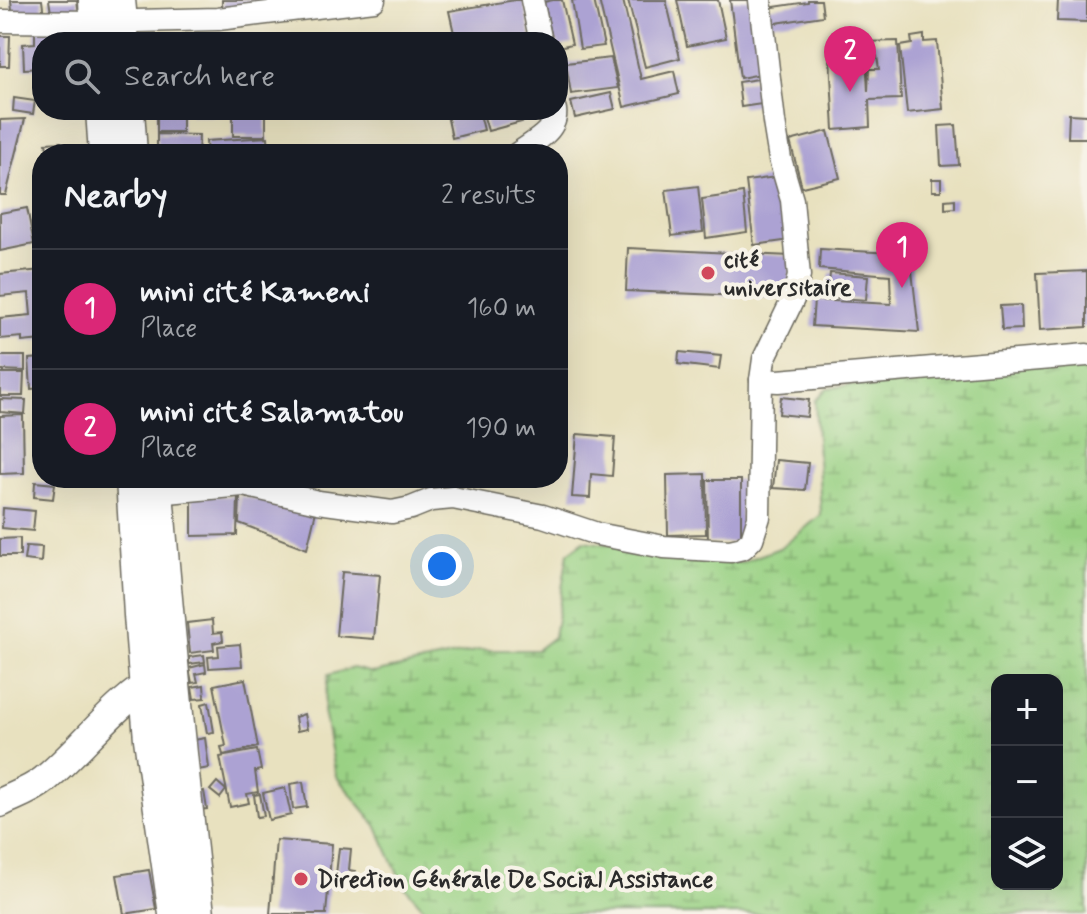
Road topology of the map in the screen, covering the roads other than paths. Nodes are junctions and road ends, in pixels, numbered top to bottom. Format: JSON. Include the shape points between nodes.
{"nodes":[{"id":1,"x":374,"y":0,"type":"edge"},
{"id":2,"x":532,"y":0,"type":"edge"},
{"id":3,"x":760,"y":0,"type":"edge"},
{"id":4,"x":0,"y":21,"type":"edge"},
{"id":5,"x":108,"y":21,"type":"edge"},
{"id":6,"x":539,"y":32,"type":"edge"},
{"id":7,"x":103,"y":120,"type":"edge"},
{"id":8,"x":129,"y":120,"type":"edge"},
{"id":9,"x":556,"y":120,"type":"edge"},
{"id":10,"x":104,"y":144,"type":"edge"},
{"id":11,"x":130,"y":144,"type":"edge"},
{"id":12,"x":530,"y":144,"type":"edge"},
{"id":13,"x":1087,"y":355,"type":"edge"},
{"id":14,"x":761,"y":380,"type":"junction"},
{"id":15,"x":148,"y":488,"type":"edge"},
{"id":16,"x":257,"y":488,"type":"edge"},
{"id":17,"x":158,"y":677,"type":"junction"},
{"id":18,"x":0,"y":803,"type":"edge"},
{"id":19,"x":175,"y":914,"type":"edge"},
{"id":20,"x":198,"y":914,"type":"edge"}],
"edges":[{"from":1,"to":5,"type":"street","via":[[218,19]]},
{"from":2,"to":6,"type":"street"},
{"from":3,"to":14,"type":"street","via":[[799,276],[764,359]]},
{"from":4,"to":5,"type":"street"},
{"from":7,"to":10,"type":"main road"},
{"from":8,"to":11,"type":"main road"},
{"from":9,"to":12,"type":"street"},
{"from":13,"to":14,"type":"street"},
{"from":14,"to":16,"type":"street","via":[[759,517],[752,539],[730,551],[610,537],[543,516],[453,498],[392,512]]},
{"from":15,"to":17,"type":"main road"},
{"from":17,"to":18,"type":"street","via":[[112,711],[42,782]]},
{"from":17,"to":19,"type":"main road","via":[[150,739]]},
{"from":17,"to":20,"type":"main road"}]}
